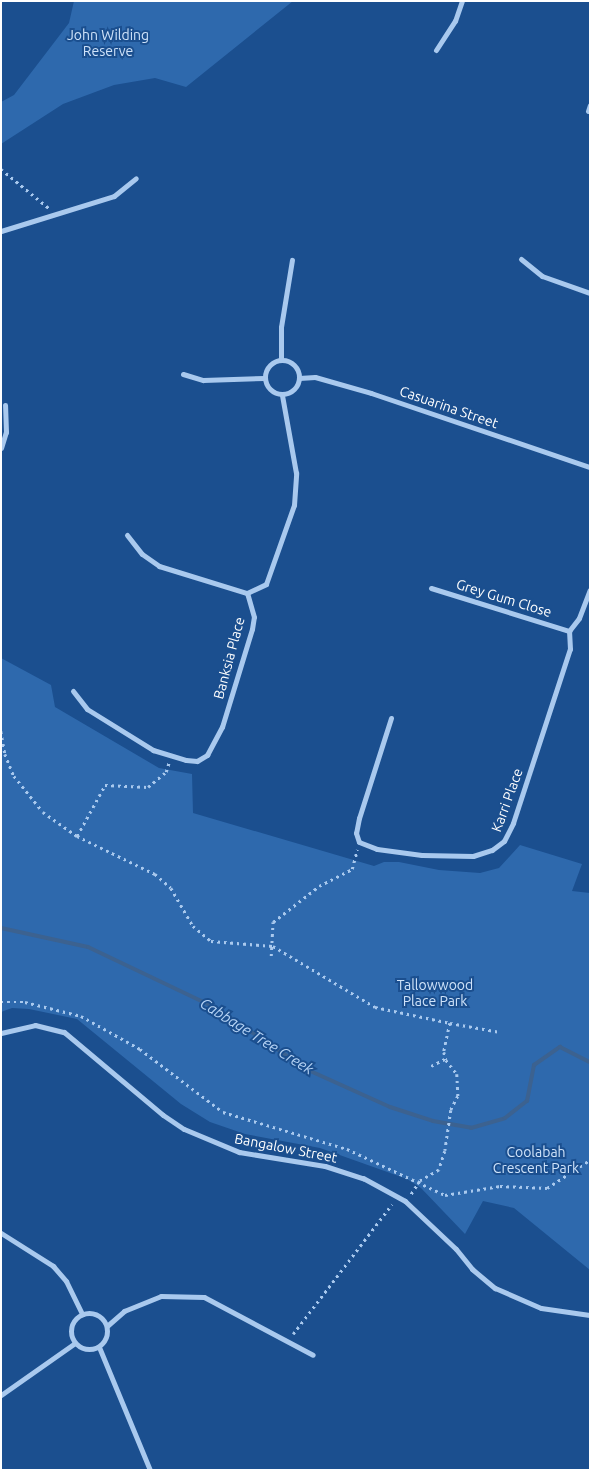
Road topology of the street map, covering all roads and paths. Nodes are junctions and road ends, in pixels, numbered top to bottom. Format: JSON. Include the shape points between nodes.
{"nodes":[{"id":1,"x":462,"y":1,"type":"edge"},
{"id":2,"x":436,"y":50,"type":"dead end"},
{"id":3,"x":1,"y":168,"type":"edge"},
{"id":4,"x":136,"y":178,"type":"dead end"},
{"id":5,"x":56,"y":215,"type":"junction"},
{"id":6,"x":1,"y":231,"type":"edge"},
{"id":7,"x":521,"y":259,"type":"dead end"},
{"id":8,"x":292,"y":260,"type":"dead end"},
{"id":9,"x":590,"y":293,"type":"edge"},
{"id":10,"x":280,"y":360,"type":"junction"},
{"id":11,"x":184,"y":374,"type":"dead end"},
{"id":12,"x":264,"y":378,"type":"junction"},
{"id":13,"x":299,"y":378,"type":"junction"},
{"id":14,"x":282,"y":395,"type":"junction"},
{"id":15,"x":5,"y":405,"type":"dead end"},
{"id":16,"x":1,"y":448,"type":"edge"},
{"id":17,"x":590,"y":467,"type":"edge"},
{"id":18,"x":127,"y":535,"type":"dead end"},
{"id":19,"x":431,"y":588,"type":"dead end"},
{"id":20,"x":590,"y":590,"type":"edge"},
{"id":21,"x":247,"y":593,"type":"junction"},
{"id":22,"x":569,"y":631,"type":"junction"},
{"id":23,"x":73,"y":691,"type":"dead end"},
{"id":24,"x":391,"y":718,"type":"dead end"},
{"id":25,"x":1,"y":731,"type":"edge"},
{"id":26,"x":172,"y":756,"type":"junction"},
{"id":27,"x":77,"y":836,"type":"junction"},
{"id":28,"x":359,"y":842,"type":"junction"},
{"id":29,"x":273,"y":946,"type":"junction"},
{"id":30,"x":271,"y":956,"type":"dead end"},
{"id":31,"x":1,"y":1002,"type":"edge"},
{"id":32,"x":450,"y":1023,"type":"junction"},
{"id":33,"x":500,"y":1032,"type":"dead end"},
{"id":34,"x":1,"y":1033,"type":"edge"},
{"id":35,"x":446,"y":1059,"type":"junction"},
{"id":36,"x":431,"y":1066,"type":"dead end"},
{"id":37,"x":590,"y":1160,"type":"edge"},
{"id":38,"x":420,"y":1182,"type":"junction"},
{"id":39,"x":405,"y":1200,"type":"junction"},
{"id":40,"x":392,"y":1204,"type":"dead end"},
{"id":41,"x":1,"y":1233,"type":"edge"},
{"id":42,"x":82,"y":1314,"type":"junction"},
{"id":43,"x":590,"y":1315,"type":"edge"},
{"id":44,"x":107,"y":1326,"type":"junction"},
{"id":45,"x":288,"y":1340,"type":"junction"},
{"id":46,"x":75,"y":1343,"type":"junction"},
{"id":47,"x":99,"y":1347,"type":"junction"},
{"id":48,"x":313,"y":1355,"type":"dead end"},
{"id":49,"x":1,"y":1395,"type":"edge"},
{"id":50,"x":150,"y":1470,"type":"edge"}],
"edges":[{"from":1,"to":2,"type":"street","via":[[455,21]]},
{"from":3,"to":5,"type":"path"},
{"from":4,"to":5,"type":"street","via":[[114,196]]},
{"from":5,"to":6,"type":"street"},
{"from":7,"to":9,"type":"street","via":[[542,276]]},
{"from":8,"to":10,"type":"street","via":[[281,327]]},
{"from":10,"to":12,"type":"street","via":[[268,366]]},
{"from":10,"to":13,"type":"street","via":[[295,366]]},
{"from":11,"to":12,"type":"street","via":[[203,380]]},
{"from":12,"to":14,"type":"street","via":[[270,390]]},
{"from":13,"to":14,"type":"street","via":[[294,390]]},
{"from":13,"to":17,"type":"street","name":"Casuarina Street","via":[[315,378],[371,393]]},
{"from":14,"to":21,"type":"street","via":[[296,473],[294,505],[266,584]]},
{"from":15,"to":16,"type":"street","via":[[6,432]]},
{"from":18,"to":21,"type":"street","via":[[142,554],[160,566]]},
{"from":19,"to":22,"type":"street","name":"Grey Gum Close"},
{"from":20,"to":22,"type":"street","name":"Karri Place","via":[[579,618]]},
{"from":21,"to":26,"type":"street","name":"Banksia Place","via":[[253,612],[252,628],[215,742],[207,755],[196,760]]},
{"from":22,"to":28,"type":"street","name":"Karri Place","via":[[570,649],[558,688],[504,841],[480,854],[457,856],[395,852],[364,846]]},
{"from":23,"to":26,"type":"street","name":"Banksia Place","via":[[86,710],[139,743]]},
{"from":24,"to":28,"type":"street","via":[[359,818],[356,833]]},
{"from":25,"to":27,"type":"path","via":[[4,754],[14,776],[43,812]]},
{"from":26,"to":27,"type":"path","via":[[166,772],[148,787],[105,784]]},
{"from":27,"to":29,"type":"path","via":[[156,874],[171,888],[192,926],[211,941]]},
{"from":28,"to":29,"type":"path","via":[[352,869],[319,886],[273,922]]},
{"from":29,"to":30,"type":"path"},
{"from":29,"to":32,"type":"path","via":[[375,1007]]},
{"from":31,"to":38,"type":"path","via":[[25,1002],[81,1016],[140,1050],[223,1112],[347,1149]]},
{"from":32,"to":33,"type":"path"},
{"from":32,"to":35,"type":"path"},
{"from":34,"to":39,"type":"street","name":"Bangalow Street","via":[[35,1025],[56,1029],[80,1042],[163,1115],[202,1138],[239,1152],[344,1171]]},
{"from":35,"to":36,"type":"path"},
{"from":35,"to":38,"type":"path","via":[[457,1074],[458,1096],[451,1110],[439,1170]]},
{"from":37,"to":38,"type":"path","via":[[547,1188],[536,1190],[500,1186],[445,1195]]},
{"from":38,"to":39,"type":"path"},
{"from":39,"to":43,"type":"street","name":"Bangalow Street","via":[[472,1269],[496,1288],[541,1308]]},
{"from":40,"to":45,"type":"path"},
{"from":41,"to":42,"type":"street","via":[[53,1266],[66,1281]]},
{"from":42,"to":44,"type":"street","via":[[94,1314]]},
{"from":42,"to":46,"type":"street","via":[[71,1327]]},
{"from":44,"to":45,"type":"street","via":[[124,1312],[161,1296],[185,1295],[204,1297],[226,1306]]},
{"from":44,"to":47,"type":"street","via":[[106,1338]]},
{"from":45,"to":48,"type":"street"},
{"from":46,"to":47,"type":"street","via":[[89,1350]]},
{"from":46,"to":49,"type":"street"},
{"from":47,"to":50,"type":"street"}]}
